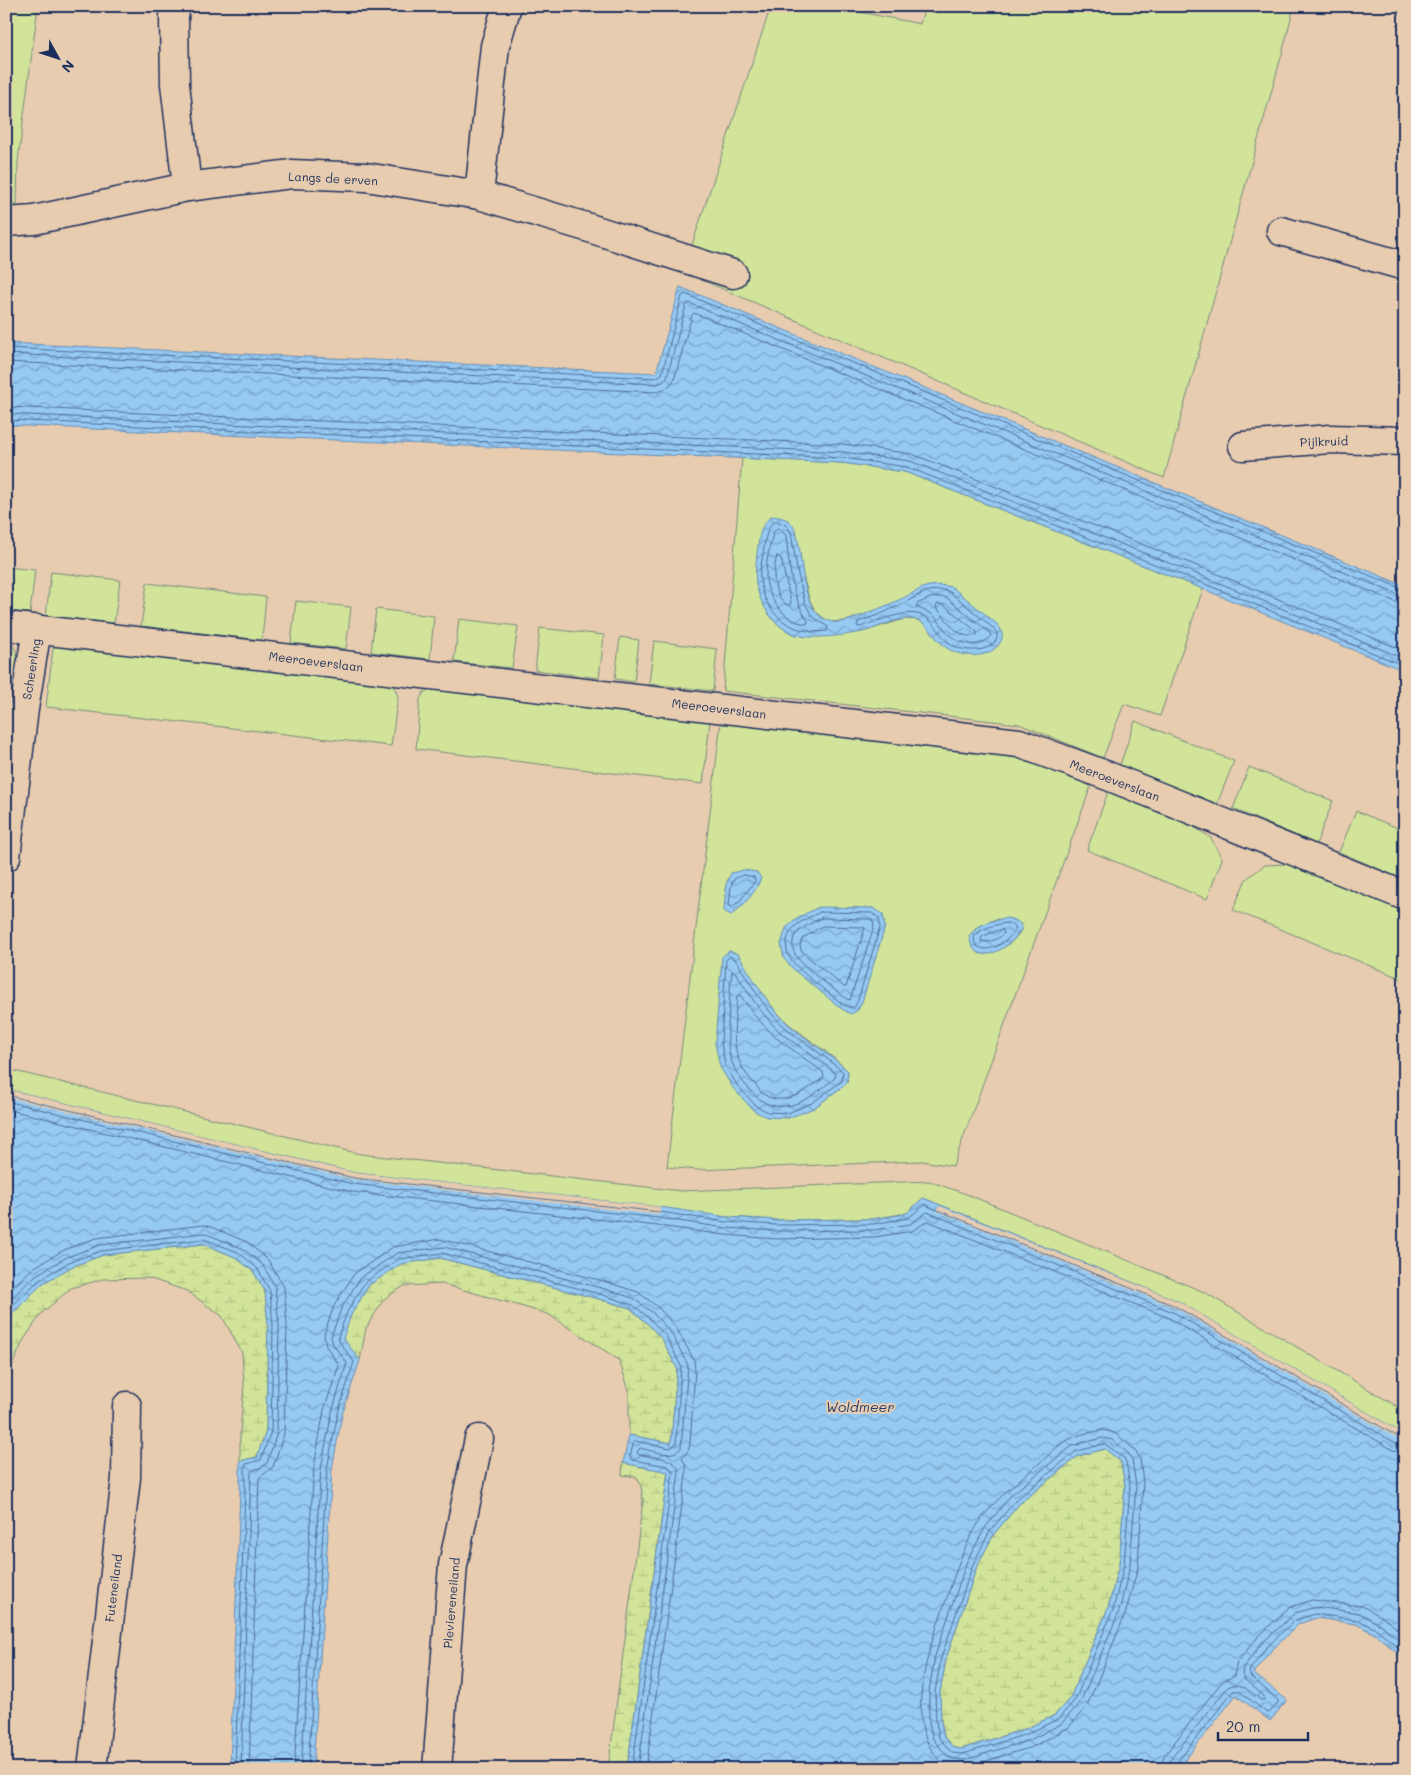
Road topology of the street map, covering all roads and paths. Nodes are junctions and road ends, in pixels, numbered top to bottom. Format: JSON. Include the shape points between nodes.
{"nodes":[{"id":1,"x":176,"y":6,"type":"edge"},
{"id":2,"x":507,"y":6,"type":"edge"},
{"id":3,"x":187,"y":187,"type":"junction"},
{"id":4,"x":479,"y":195,"type":"junction"},
{"id":5,"x":6,"y":222,"type":"edge"},
{"id":6,"x":1281,"y":231,"type":"dead end"},
{"id":7,"x":1405,"y":266,"type":"edge"},
{"id":8,"x":733,"y":274,"type":"dead end"},
{"id":9,"x":1405,"y":441,"type":"edge"},
{"id":10,"x":1243,"y":446,"type":"dead end"},
{"id":11,"x":6,"y":626,"type":"edge"},
{"id":12,"x":37,"y":629,"type":"junction"},
{"id":13,"x":6,"y":857,"type":"edge"},
{"id":14,"x":1405,"y":896,"type":"edge"},
{"id":15,"x":127,"y":1406,"type":"dead end"},
{"id":16,"x":479,"y":1440,"type":"dead end"},
{"id":17,"x":92,"y":1769,"type":"edge"},
{"id":18,"x":437,"y":1769,"type":"edge"}],
"edges":[{"from":1,"to":3,"type":"street","via":[[175,84]]},
{"from":2,"to":4,"type":"street","via":[[495,46]]},
{"from":3,"to":4,"type":"street","name":"Langs de erven","via":[[292,174],[366,177]]},
{"from":3,"to":5,"type":"street","name":"Langs de erven","via":[[34,220]]},
{"from":4,"to":8,"type":"street","name":"Langs de erven"},
{"from":6,"to":7,"type":"street"},
{"from":9,"to":10,"type":"street","name":"Pijlkruid","via":[[1330,439]]},
{"from":11,"to":12,"type":"street","name":"Meeroeverslaan"},
{"from":12,"to":13,"type":"street","name":"Scheerling"},
{"from":12,"to":14,"type":"street","name":"Meeroeverslaan","via":[[1019,743]]},
{"from":15,"to":17,"type":"street","name":"Futeneiland","via":[[126,1478]]},
{"from":16,"to":18,"type":"street","name":"Pleviereneiland","via":[[453,1565]]}]}
